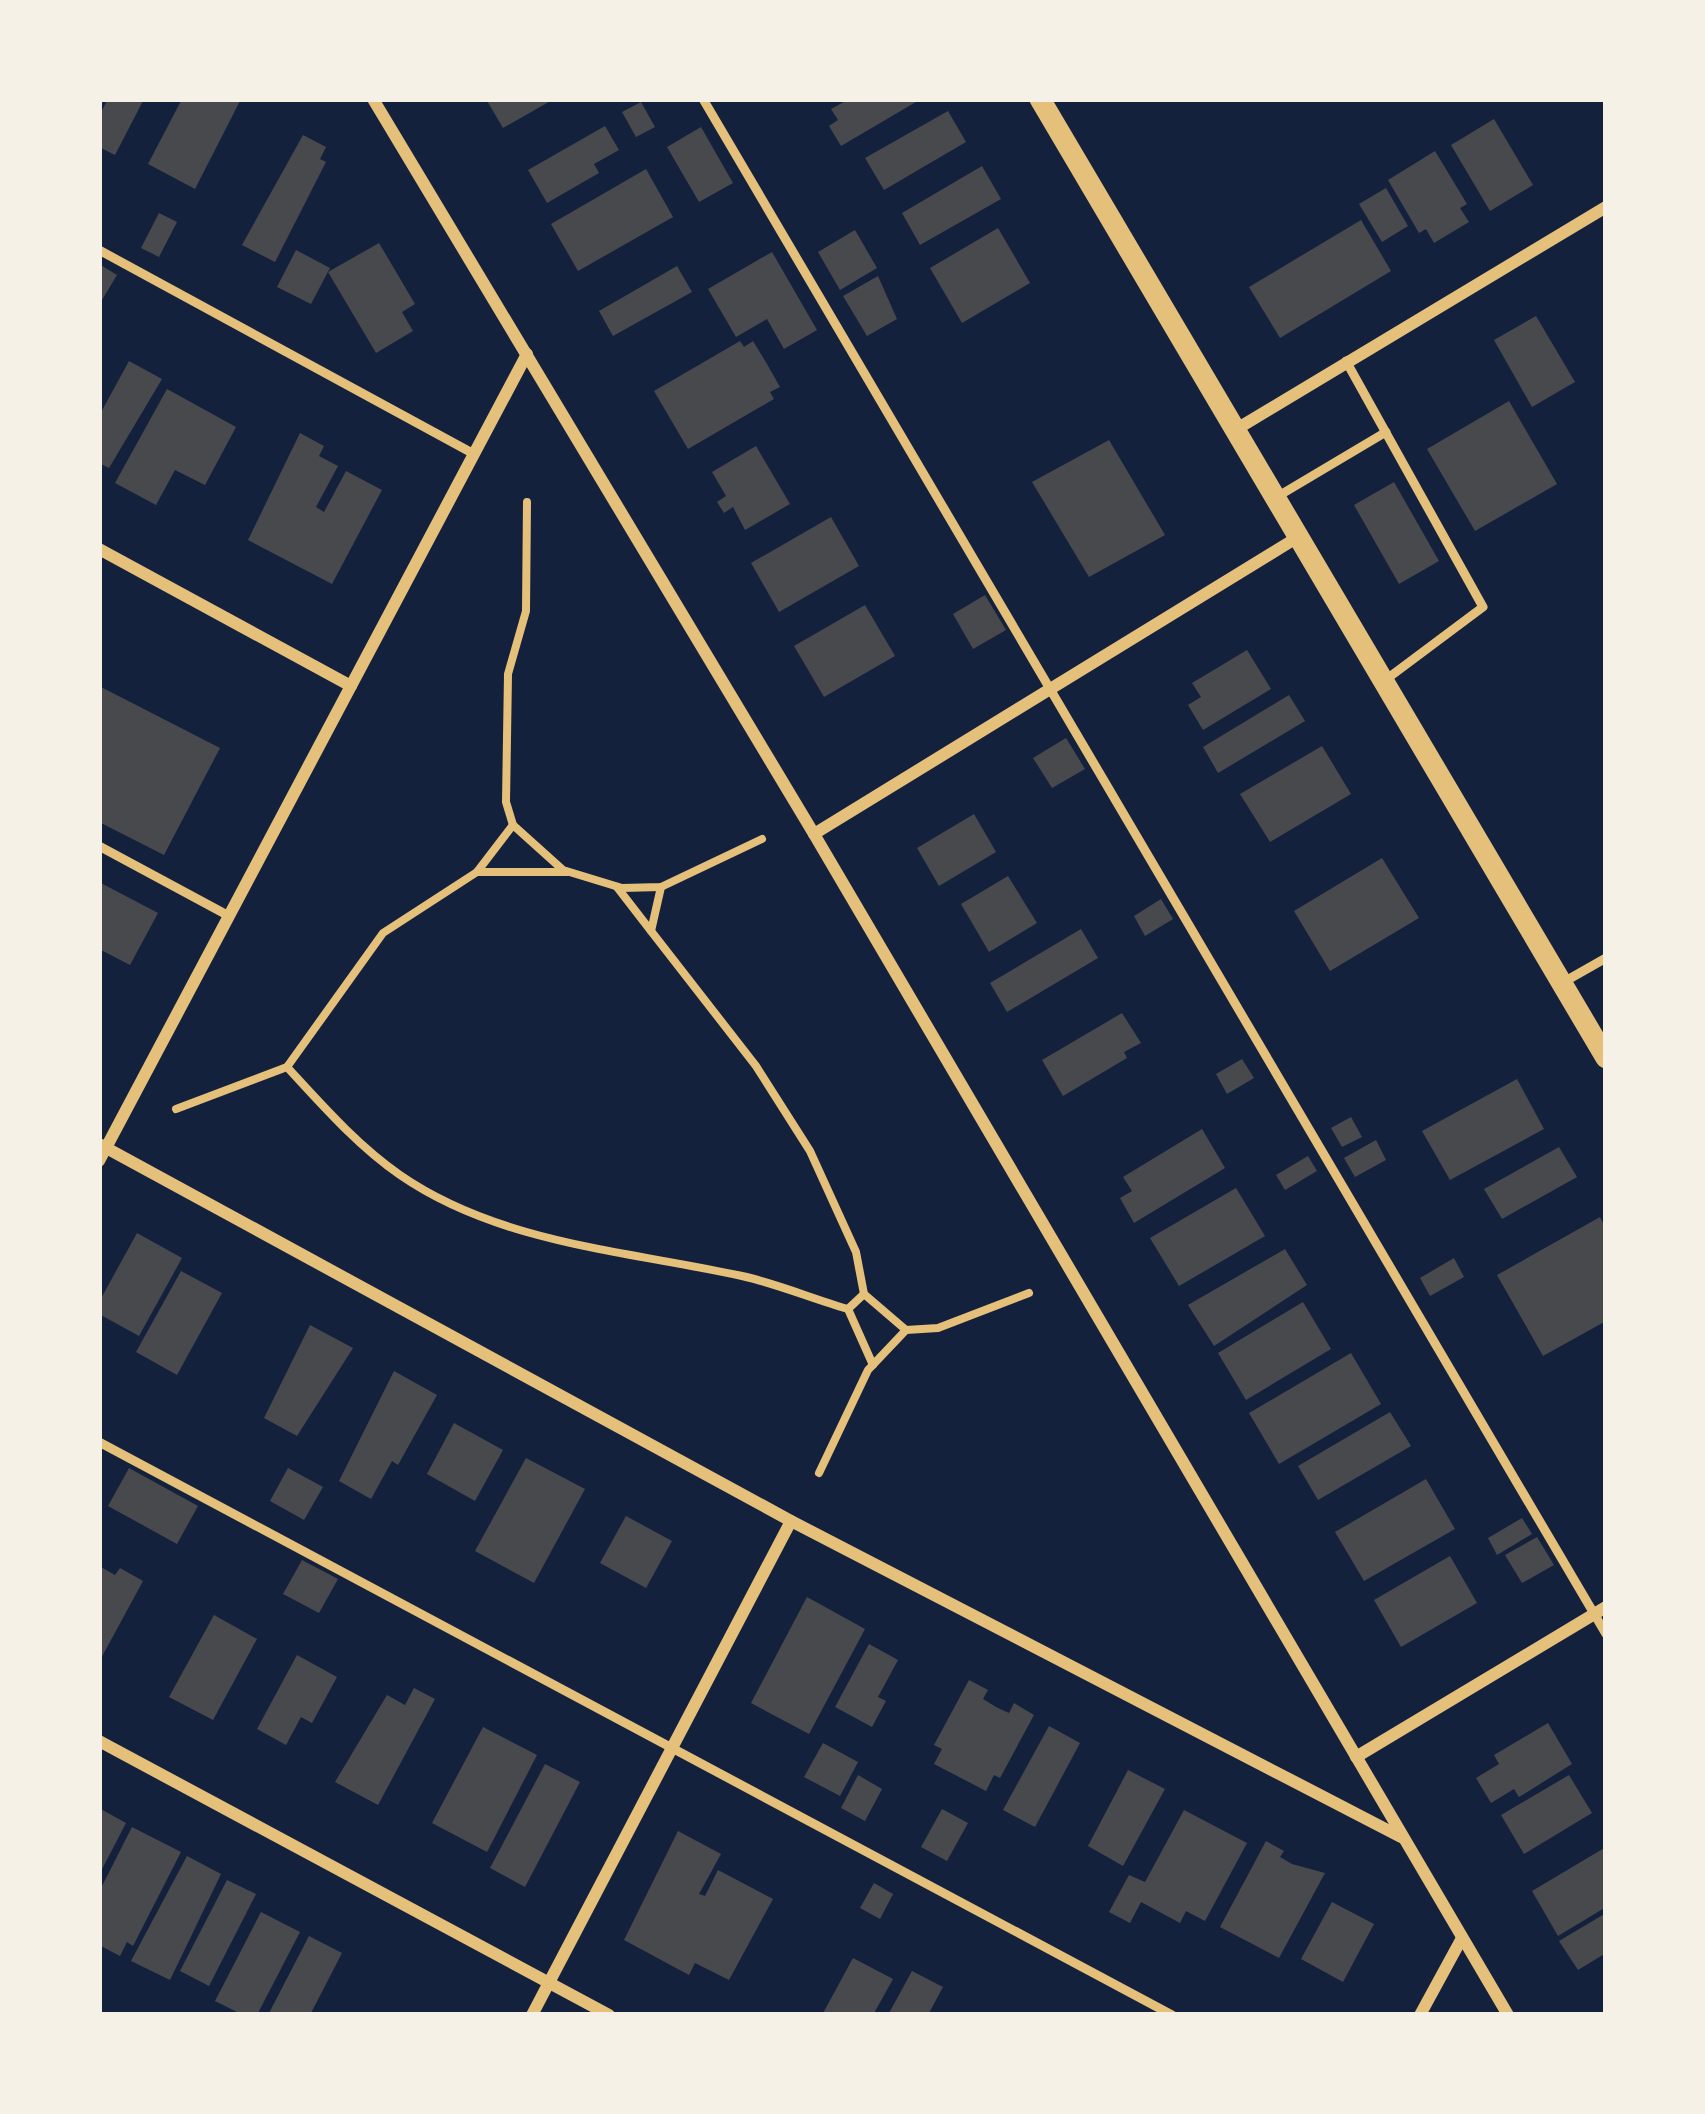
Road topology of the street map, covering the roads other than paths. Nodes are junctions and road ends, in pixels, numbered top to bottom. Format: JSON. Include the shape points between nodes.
{"nodes":[{"id":1,"x":374,"y":99,"type":"edge"},
{"id":2,"x":704,"y":99,"type":"edge"},
{"id":3,"x":1040,"y":99,"type":"edge"},
{"id":4,"x":1606,"y":207,"type":"edge"},
{"id":5,"x":99,"y":250,"type":"edge"},
{"id":6,"x":527,"y":354,"type":"junction"},
{"id":7,"x":1346,"y":362,"type":"junction"},
{"id":8,"x":1235,"y":430,"type":"junction"},
{"id":9,"x":1386,"y":432,"type":"junction"},
{"id":10,"x":474,"y":454,"type":"junction"},
{"id":11,"x":1275,"y":498,"type":"junction"},
{"id":12,"x":1298,"y":537,"type":"junction"},
{"id":13,"x":99,"y":549,"type":"edge"},
{"id":14,"x":1384,"y":681,"type":"junction"},
{"id":15,"x":351,"y":686,"type":"junction"},
{"id":16,"x":1051,"y":686,"type":"junction"},
{"id":17,"x":814,"y":834,"type":"junction"},
{"id":18,"x":99,"y":846,"type":"edge"},
{"id":19,"x":229,"y":916,"type":"junction"},
{"id":20,"x":1606,"y":958,"type":"edge"},
{"id":21,"x":1562,"y":983,"type":"junction"},
{"id":22,"x":1606,"y":1058,"type":"edge"},
{"id":23,"x":101,"y":1151,"type":"edge"},
{"id":24,"x":99,"y":1442,"type":"edge"},
{"id":25,"x":791,"y":1521,"type":"junction"},
{"id":26,"x":1600,"y":1611,"type":"edge"},
{"id":27,"x":1606,"y":1634,"type":"edge"},
{"id":28,"x":99,"y":1741,"type":"edge"},
{"id":29,"x":672,"y":1744,"type":"junction"},
{"id":30,"x":1356,"y":1757,"type":"junction"},
{"id":31,"x":1401,"y":1837,"type":"junction"},
{"id":32,"x":1462,"y":1938,"type":"junction"},
{"id":33,"x":549,"y":1983,"type":"junction"},
{"id":34,"x":532,"y":2015,"type":"edge"},
{"id":35,"x":609,"y":2015,"type":"edge"},
{"id":36,"x":1172,"y":2015,"type":"edge"},
{"id":37,"x":1420,"y":2015,"type":"edge"},
{"id":38,"x":1508,"y":2015,"type":"edge"}],
"edges":[{"from":1,"to":6,"type":"street"},
{"from":2,"to":16,"type":"lane"},
{"from":3,"to":8,"type":"street"},
{"from":4,"to":7,"type":"street"},
{"from":5,"to":10,"type":"lane"},
{"from":6,"to":10,"type":"street"},
{"from":6,"to":17,"type":"street"},
{"from":7,"to":8,"type":"street"},
{"from":7,"to":9,"type":"lane"},
{"from":8,"to":11,"type":"street"},
{"from":9,"to":11,"type":"lane"},
{"from":9,"to":14,"type":"lane","via":[[1483,607]]},
{"from":10,"to":15,"type":"street"},
{"from":11,"to":12,"type":"street"},
{"from":12,"to":14,"type":"street"},
{"from":12,"to":16,"type":"street"},
{"from":13,"to":15,"type":"street"},
{"from":14,"to":21,"type":"street"},
{"from":15,"to":19,"type":"street"},
{"from":16,"to":17,"type":"street"},
{"from":16,"to":26,"type":"lane"},
{"from":17,"to":30,"type":"street"},
{"from":18,"to":19,"type":"lane"},
{"from":19,"to":23,"type":"street"},
{"from":20,"to":21,"type":"lane"},
{"from":21,"to":22,"type":"street"},
{"from":23,"to":25,"type":"street"},
{"from":24,"to":29,"type":"lane"},
{"from":25,"to":29,"type":"street"},
{"from":25,"to":31,"type":"street"},
{"from":26,"to":27,"type":"lane"},
{"from":26,"to":30,"type":"street"},
{"from":28,"to":33,"type":"street"},
{"from":29,"to":33,"type":"street"},
{"from":29,"to":36,"type":"lane"},
{"from":30,"to":31,"type":"street"},
{"from":31,"to":32,"type":"street"},
{"from":32,"to":37,"type":"street"},
{"from":32,"to":38,"type":"street"},
{"from":33,"to":34,"type":"street"},
{"from":33,"to":35,"type":"street"}]}
